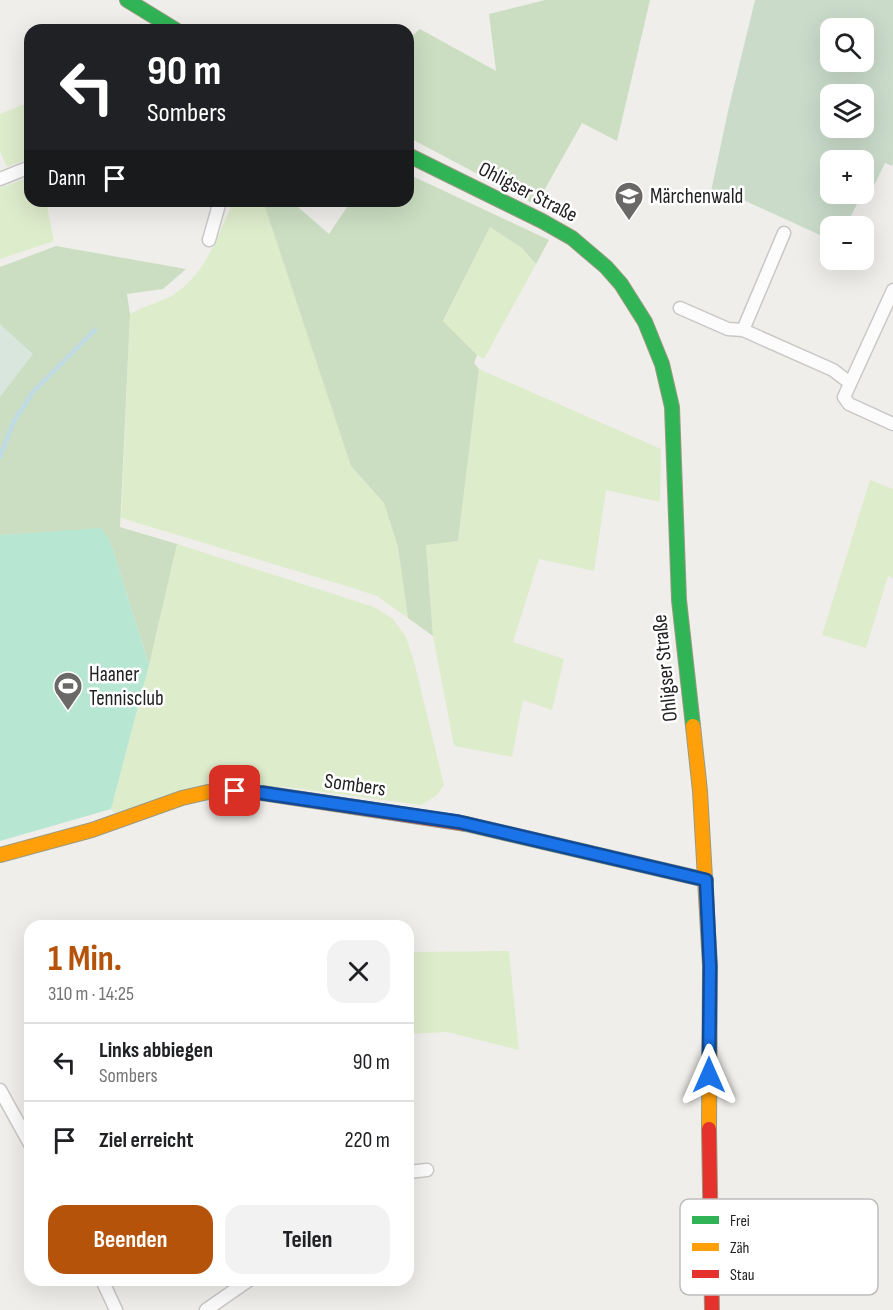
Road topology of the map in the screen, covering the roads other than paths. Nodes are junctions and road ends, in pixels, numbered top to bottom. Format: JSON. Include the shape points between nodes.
{"nodes":[{"id":1,"x":127,"y":0,"type":"edge"},
{"id":2,"x":165,"y":24,"type":"edge"},
{"id":3,"x":414,"y":158,"type":"edge"},
{"id":4,"x":24,"y":169,"type":"edge"},
{"id":5,"x":0,"y":179,"type":"edge"},
{"id":6,"x":218,"y":207,"type":"edge"},
{"id":7,"x":784,"y":233,"type":"dead end"},
{"id":8,"x":209,"y":240,"type":"dead end"},
{"id":9,"x":893,"y":290,"type":"edge"},
{"id":10,"x":680,"y":308,"type":"dead end"},
{"id":11,"x":743,"y":330,"type":"junction"},
{"id":12,"x":850,"y":383,"type":"junction"},
{"id":13,"x":893,"y":424,"type":"edge"},
{"id":14,"x":0,"y":855,"type":"edge"},
{"id":15,"x":706,"y":880,"type":"junction"},
{"id":16,"x":0,"y":1090,"type":"edge"},
{"id":17,"x":24,"y":1133,"type":"edge"},
{"id":18,"x":427,"y":1170,"type":"dead end"},
{"id":19,"x":414,"y":1171,"type":"edge"},
{"id":20,"x":710,"y":1199,"type":"edge"},
{"id":21,"x":105,"y":1286,"type":"edge"},
{"id":22,"x":240,"y":1286,"type":"edge"},
{"id":23,"x":712,"y":1295,"type":"edge"},
{"id":24,"x":116,"y":1310,"type":"edge"},
{"id":25,"x":206,"y":1310,"type":"edge"},
{"id":26,"x":712,"y":1310,"type":"edge"}],
"edges":[{"from":1,"to":2,"type":"main road"},
{"from":3,"to":15,"type":"main road","name":"Ohligser Straße","via":[[557,228],[591,252],[629,296],[663,363],[672,407],[678,600]]},
{"from":4,"to":5,"type":"street"},
{"from":6,"to":8,"type":"street"},
{"from":7,"to":11,"type":"street"},
{"from":9,"to":12,"type":"street"},
{"from":10,"to":11,"type":"street","via":[[728,329]]},
{"from":11,"to":12,"type":"street","via":[[833,370]]},
{"from":12,"to":13,"type":"street","via":[[844,398],[849,404]]},
{"from":14,"to":15,"type":"main road","name":"Sombers","via":[[92,830],[182,798],[235,791],[459,822]]},
{"from":15,"to":20,"type":"main road","name":"Ohligser Straße"},
{"from":16,"to":17,"type":"street"},
{"from":18,"to":19,"type":"street"},
{"from":21,"to":24,"type":"street"},
{"from":22,"to":25,"type":"street"},
{"from":23,"to":26,"type":"main road","name":"Ohligser Straße"}]}
